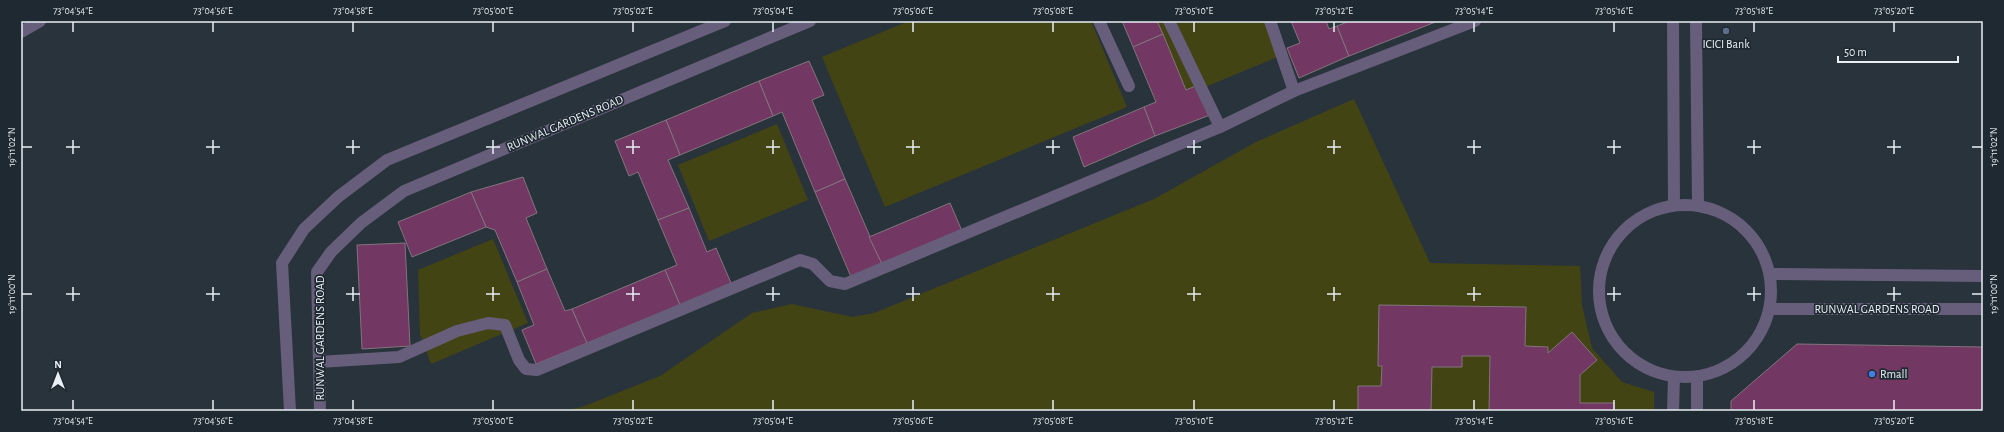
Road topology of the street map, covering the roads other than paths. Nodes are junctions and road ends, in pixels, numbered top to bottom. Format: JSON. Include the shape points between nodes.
{"nodes":[{"id":1,"x":40,"y":21,"type":"edge"},
{"id":2,"x":725,"y":21,"type":"edge"},
{"id":3,"x":810,"y":21,"type":"edge"},
{"id":4,"x":1099,"y":21,"type":"edge"},
{"id":5,"x":1169,"y":21,"type":"edge"},
{"id":6,"x":1270,"y":21,"type":"edge"},
{"id":7,"x":1475,"y":21,"type":"edge"},
{"id":8,"x":1673,"y":21,"type":"edge"},
{"id":9,"x":1696,"y":21,"type":"edge"},
{"id":10,"x":21,"y":32,"type":"edge"},
{"id":11,"x":1129,"y":86,"type":"dead end"},
{"id":12,"x":1294,"y":91,"type":"junction"},
{"id":13,"x":1220,"y":127,"type":"junction"},
{"id":14,"x":1674,"y":205,"type":"junction"},
{"id":15,"x":1698,"y":205,"type":"junction"},
{"id":16,"x":1771,"y":274,"type":"junction"},
{"id":17,"x":1983,"y":276,"type":"edge"},
{"id":18,"x":1771,"y":309,"type":"junction"},
{"id":19,"x":1983,"y":309,"type":"edge"},
{"id":20,"x":319,"y":362,"type":"junction"},
{"id":21,"x":1674,"y":377,"type":"junction"},
{"id":22,"x":1697,"y":377,"type":"junction"},
{"id":23,"x":290,"y":411,"type":"edge"},
{"id":24,"x":320,"y":411,"type":"edge"},
{"id":25,"x":1673,"y":411,"type":"edge"},
{"id":26,"x":1697,"y":411,"type":"edge"}],
"edges":[{"from":1,"to":10,"type":"street"},
{"from":2,"to":23,"type":"street","via":[[387,160],[338,196],[304,230],[282,263]]},
{"from":3,"to":20,"type":"street","name":"RUNWAL GARDENS ROAD","via":[[404,191],[361,223],[331,252],[317,272]]},
{"from":4,"to":11,"type":"street"},
{"from":5,"to":13,"type":"street"},
{"from":6,"to":12,"type":"street"},
{"from":7,"to":12,"type":"street"},
{"from":8,"to":14,"type":"street"},
{"from":9,"to":15,"type":"street"},
{"from":12,"to":13,"type":"street"},
{"from":13,"to":20,"type":"street","via":[[845,284],[830,281],[813,264],[800,260],[537,370],[526,369],[522,364],[505,325],[488,323],[457,331],[399,357]]},
{"from":14,"to":15,"type":"street"},
{"from":14,"to":21,"type":"street","via":[[1647,213],[1625,229],[1608,251],[1599,277],[1599,305],[1608,331],[1625,353],[1647,369]]},
{"from":15,"to":16,"type":"street","via":[[1724,213],[1745,228],[1762,249]]},
{"from":16,"to":17,"type":"street"},
{"from":16,"to":18,"type":"street"},
{"from":18,"to":19,"type":"street","name":"RUNWAL GARDENS ROAD"},
{"from":18,"to":22,"type":"street","via":[[1761,334],[1745,354],[1723,369]]},
{"from":20,"to":24,"type":"street","name":"RUNWAL GARDENS ROAD"},
{"from":21,"to":22,"type":"street"},
{"from":21,"to":25,"type":"street"},
{"from":22,"to":26,"type":"street"}]}
